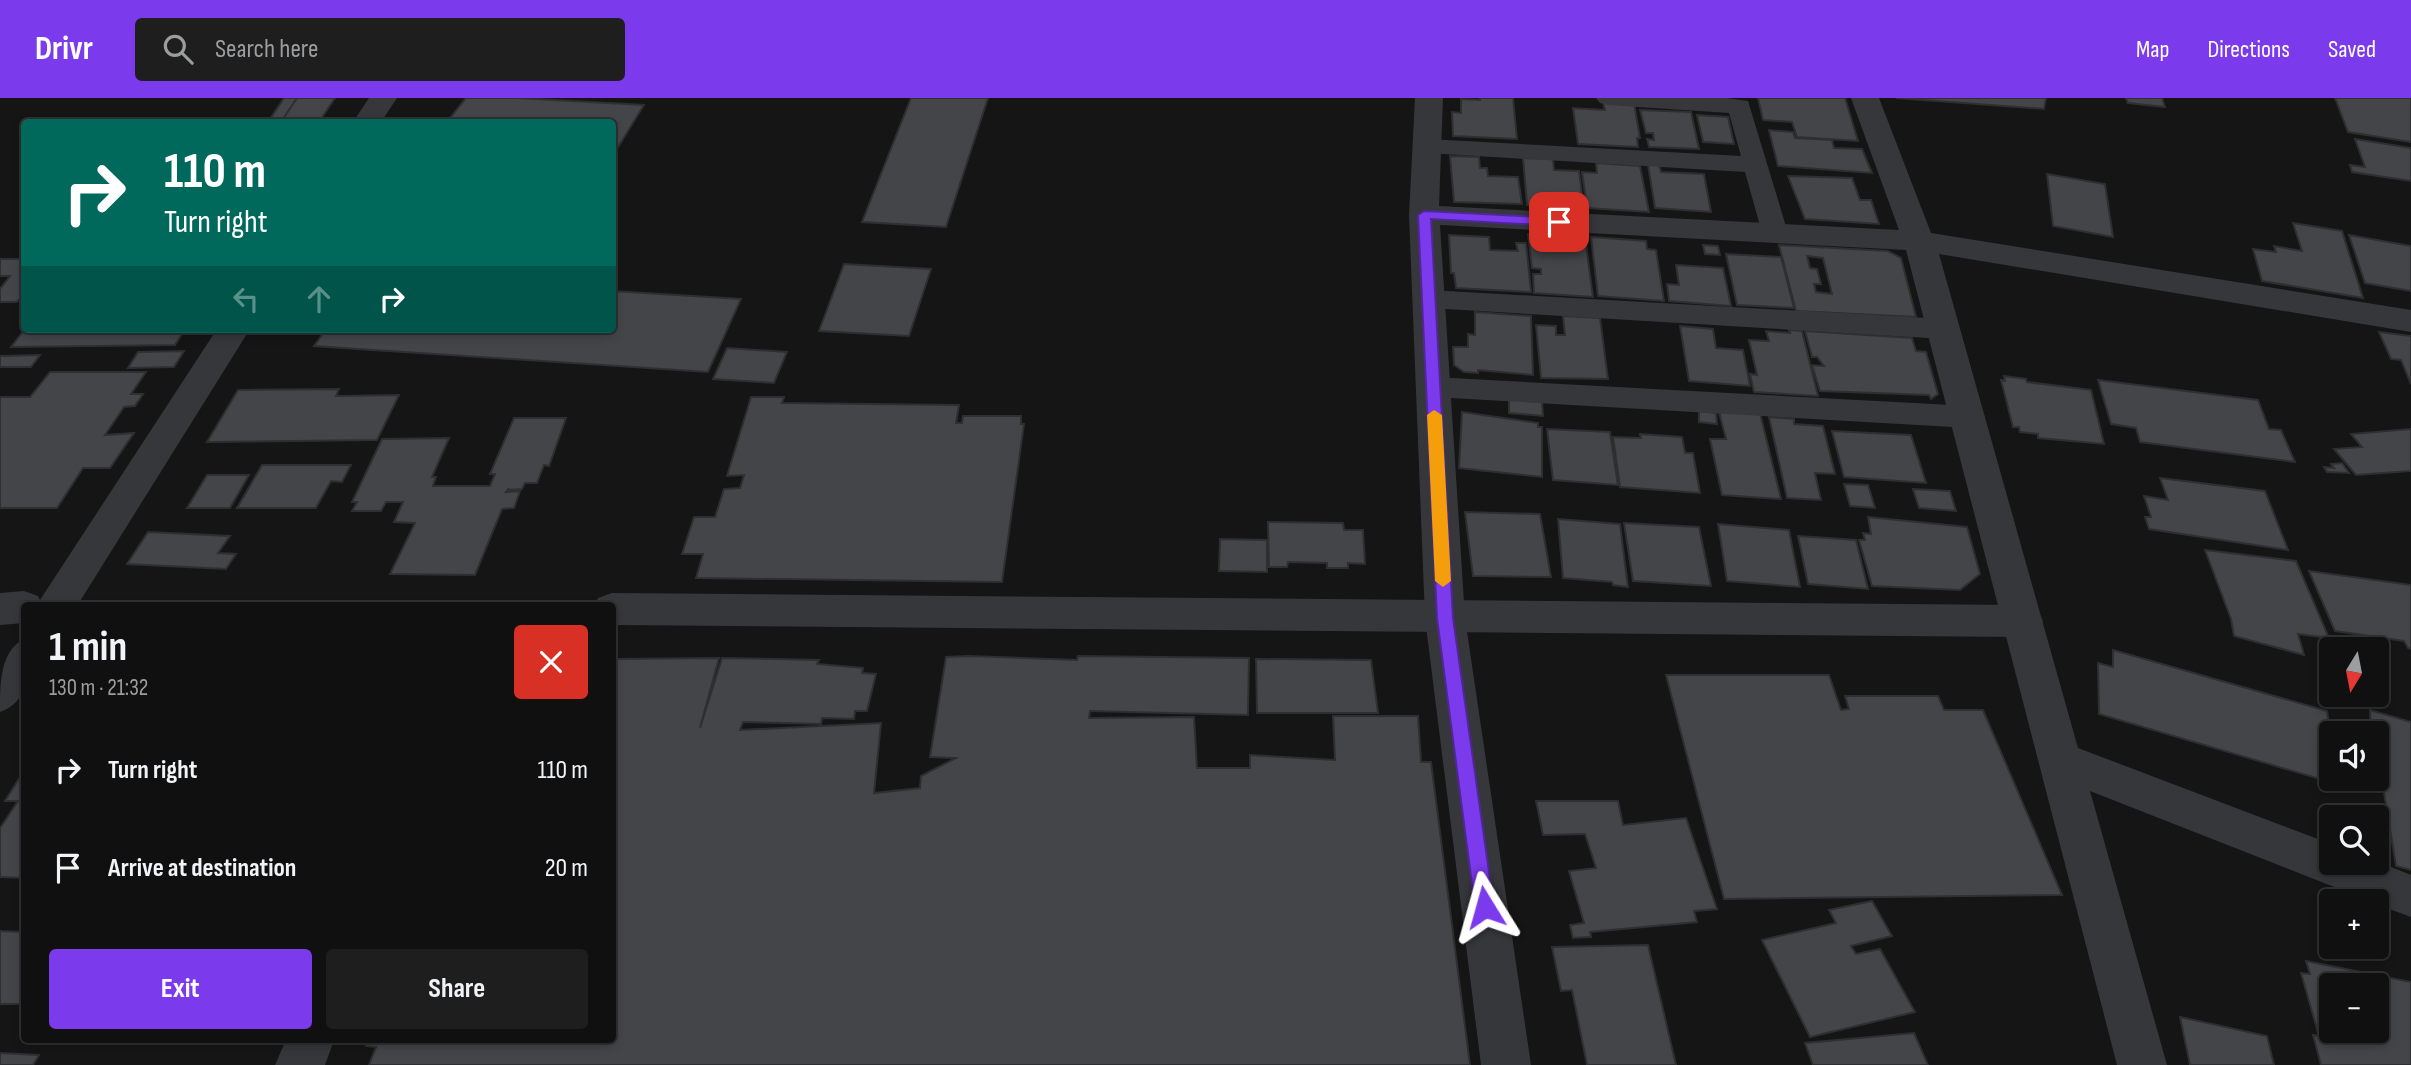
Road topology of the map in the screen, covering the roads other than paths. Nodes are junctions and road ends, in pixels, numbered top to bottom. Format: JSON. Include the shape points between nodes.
{"nodes":[{"id":1,"x":383,"y":98,"type":"edge"},
{"id":2,"x":1429,"y":98,"type":"edge"},
{"id":3,"x":1608,"y":98,"type":"edge"},
{"id":4,"x":1866,"y":98,"type":"edge"},
{"id":5,"x":369,"y":119,"type":"edge"},
{"id":6,"x":1427,"y":146,"type":"junction"},
{"id":7,"x":1756,"y":165,"type":"junction"},
{"id":8,"x":1424,"y":215,"type":"junction"},
{"id":9,"x":1775,"y":233,"type":"junction"},
{"id":10,"x":1919,"y":241,"type":"junction"},
{"id":11,"x":1429,"y":299,"type":"junction"},
{"id":12,"x":2411,"y":321,"type":"edge"},
{"id":13,"x":1945,"y":330,"type":"junction"},
{"id":14,"x":231,"y":333,"type":"edge"},
{"id":15,"x":1433,"y":387,"type":"junction"},
{"id":16,"x":1970,"y":417,"type":"junction"},
{"id":17,"x":58,"y":602,"type":"edge"},
{"id":18,"x":21,"y":607,"type":"edge"},
{"id":19,"x":0,"y":609,"type":"edge"},
{"id":20,"x":616,"y":609,"type":"edge"},
{"id":21,"x":1445,"y":618,"type":"junction"},
{"id":22,"x":2023,"y":621,"type":"junction"},
{"id":23,"x":21,"y":661,"type":"edge"},
{"id":24,"x":0,"y":695,"type":"edge"},
{"id":25,"x":2062,"y":761,"type":"junction"},
{"id":26,"x":2411,"y":896,"type":"edge"},
{"id":27,"x":309,"y":1043,"type":"edge"},
{"id":28,"x":300,"y":1065,"type":"edge"},
{"id":29,"x":1506,"y":1065,"type":"edge"},
{"id":30,"x":2142,"y":1065,"type":"edge"}],
"edges":[{"from":1,"to":5,"type":"street"},
{"from":2,"to":6,"type":"street"},
{"from":3,"to":7,"type":"lane","via":[[1740,106]]},
{"from":4,"to":10,"type":"street"},
{"from":6,"to":7,"type":"lane"},
{"from":6,"to":8,"type":"street"},
{"from":7,"to":9,"type":"lane"},
{"from":8,"to":9,"type":"street"},
{"from":8,"to":11,"type":"street"},
{"from":9,"to":10,"type":"street"},
{"from":10,"to":12,"type":"street"},
{"from":10,"to":13,"type":"street"},
{"from":11,"to":13,"type":"lane"},
{"from":11,"to":15,"type":"street"},
{"from":13,"to":16,"type":"street"},
{"from":14,"to":17,"type":"street"},
{"from":15,"to":16,"type":"lane"},
{"from":15,"to":21,"type":"street"},
{"from":16,"to":22,"type":"street"},
{"from":18,"to":19,"type":"street"},
{"from":20,"to":21,"type":"street"},
{"from":21,"to":22,"type":"street"},
{"from":21,"to":29,"type":"street"},
{"from":22,"to":25,"type":"street"},
{"from":23,"to":24,"type":"street"},
{"from":25,"to":26,"type":"street"},
{"from":25,"to":30,"type":"street"},
{"from":27,"to":28,"type":"street"}]}
